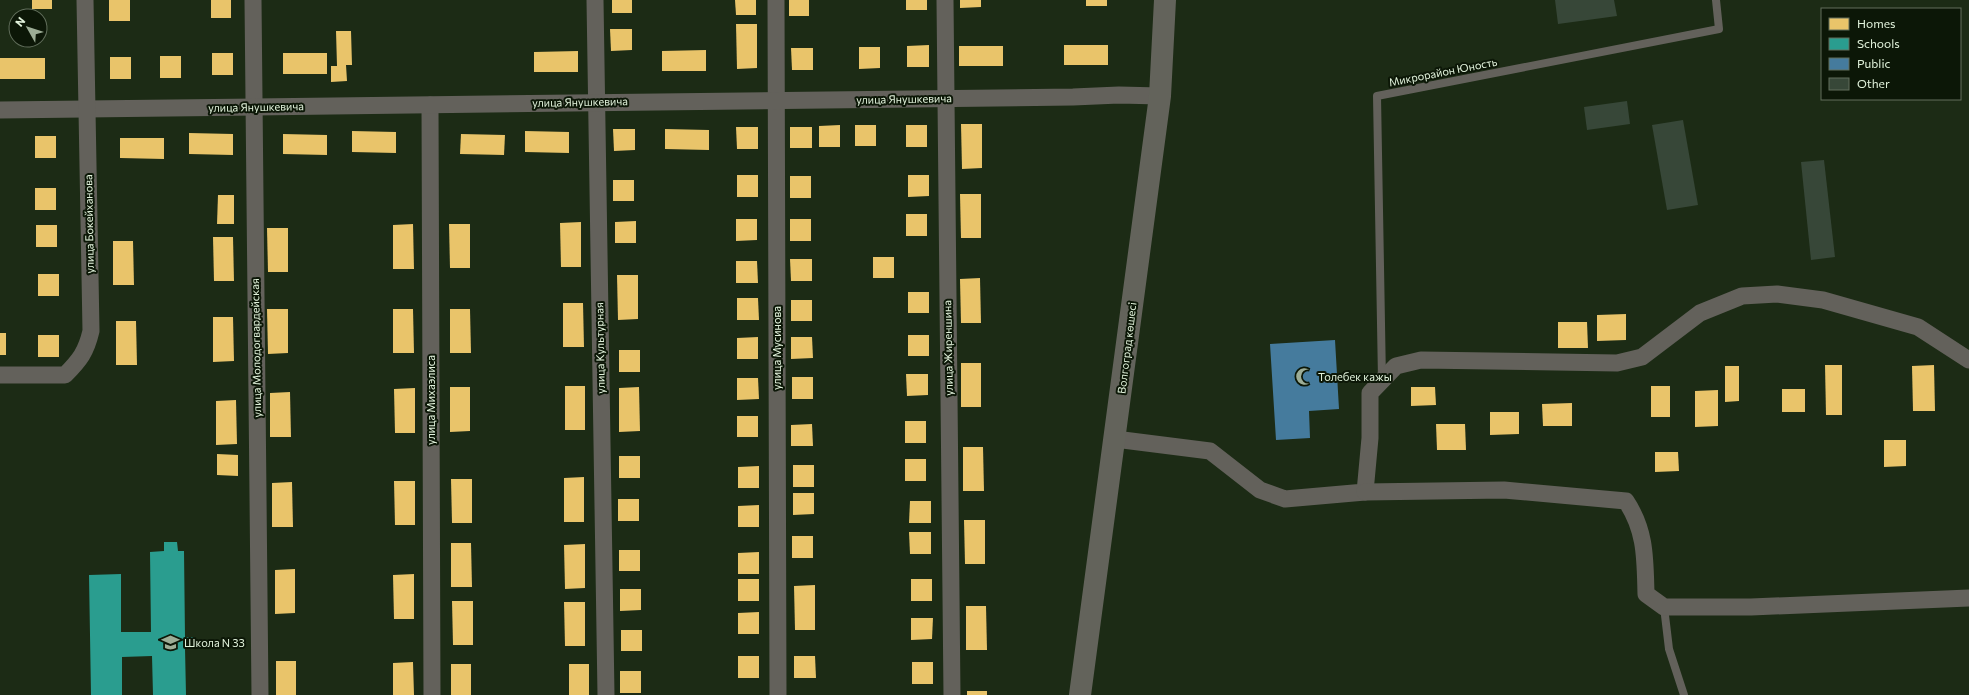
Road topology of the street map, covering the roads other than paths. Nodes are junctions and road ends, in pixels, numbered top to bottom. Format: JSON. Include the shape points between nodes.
{"nodes":[{"id":1,"x":85,"y":0,"type":"edge"},
{"id":2,"x":253,"y":0,"type":"edge"},
{"id":3,"x":595,"y":0,"type":"edge"},
{"id":4,"x":776,"y":0,"type":"edge"},
{"id":5,"x":945,"y":0,"type":"edge"},
{"id":6,"x":1165,"y":0,"type":"edge"},
{"id":7,"x":1716,"y":0,"type":"edge"},
{"id":8,"x":1160,"y":96,"type":"junction"},
{"id":9,"x":945,"y":99,"type":"junction"},
{"id":10,"x":596,"y":102,"type":"junction"},
{"id":11,"x":776,"y":102,"type":"junction"},
{"id":12,"x":430,"y":105,"type":"junction"},
{"id":13,"x":253,"y":107,"type":"junction"},
{"id":14,"x":0,"y":110,"type":"edge"},
{"id":15,"x":87,"y":110,"type":"junction"},
{"id":16,"x":1969,"y":360,"type":"edge"},
{"id":17,"x":0,"y":375,"type":"edge"},
{"id":18,"x":1382,"y":382,"type":"junction"},
{"id":19,"x":1115,"y":439,"type":"junction"},
{"id":20,"x":1365,"y":492,"type":"junction"},
{"id":21,"x":1969,"y":598,"type":"edge"},
{"id":22,"x":1664,"y":606,"type":"junction"},
{"id":23,"x":260,"y":695,"type":"edge"},
{"id":24,"x":432,"y":695,"type":"edge"},
{"id":25,"x":606,"y":695,"type":"edge"},
{"id":26,"x":778,"y":695,"type":"edge"},
{"id":27,"x":952,"y":695,"type":"edge"},
{"id":28,"x":1080,"y":695,"type":"edge"},
{"id":29,"x":1684,"y":695,"type":"edge"}],
"edges":[{"from":1,"to":15,"type":"street","name":"улица Бокейханова"},
{"from":2,"to":13,"type":"street","name":"улица Молодогвардейская"},
{"from":3,"to":10,"type":"street","name":"улица Культурная"},
{"from":4,"to":11,"type":"street","name":"улица Мусинова"},
{"from":5,"to":9,"type":"street","name":"улица Жиреншина"},
{"from":6,"to":8,"type":"main road","name":"Волгоград көшесі"},
{"from":7,"to":18,"type":"lane","name":"Микрорайон Юность","via":[[1719,29],[1377,96]]},
{"from":8,"to":9,"type":"street","name":"улица Янушкевича"},
{"from":8,"to":19,"type":"main road","name":"Волгоград көшесі"},
{"from":9,"to":11,"type":"street","name":"улица Янушкевича"},
{"from":9,"to":27,"type":"street","name":"улица Жиреншина"},
{"from":10,"to":11,"type":"street","name":"улица Янушкевича"},
{"from":10,"to":12,"type":"street","name":"улица Янушкевича"},
{"from":10,"to":25,"type":"street","name":"улица Культурная"},
{"from":11,"to":26,"type":"street","name":"улица Мусинова"},
{"from":12,"to":13,"type":"street","name":"улица Янушкевича"},
{"from":12,"to":24,"type":"street","name":"улица Михаэлиса"},
{"from":13,"to":15,"type":"street","name":"улица Янушкевича"},
{"from":13,"to":23,"type":"street","name":"улица Молодогвардейская"},
{"from":14,"to":15,"type":"street","name":"улица Янушкевича"},
{"from":15,"to":17,"type":"street","name":"улица Бокейханова","via":[[91,331],[87,348],[79,362],[65,375]]},
{"from":16,"to":18,"type":"street","via":[[1918,327],[1823,300],[1776,294],[1742,296],[1700,313],[1642,357],[1617,363],[1421,360],[1396,366]]},
{"from":18,"to":20,"type":"street","via":[[1370,393],[1370,438]]},
{"from":19,"to":20,"type":"street","via":[[1210,451],[1260,490],[1285,499]]},
{"from":19,"to":28,"type":"main road","name":"Волгоград көшесі"},
{"from":20,"to":22,"type":"street","via":[[1504,490],[1626,501],[1636,516],[1644,547],[1646,594]]},
{"from":21,"to":22,"type":"street","via":[[1750,608]]},
{"from":22,"to":29,"type":"lane","via":[[1669,649]]}]}
